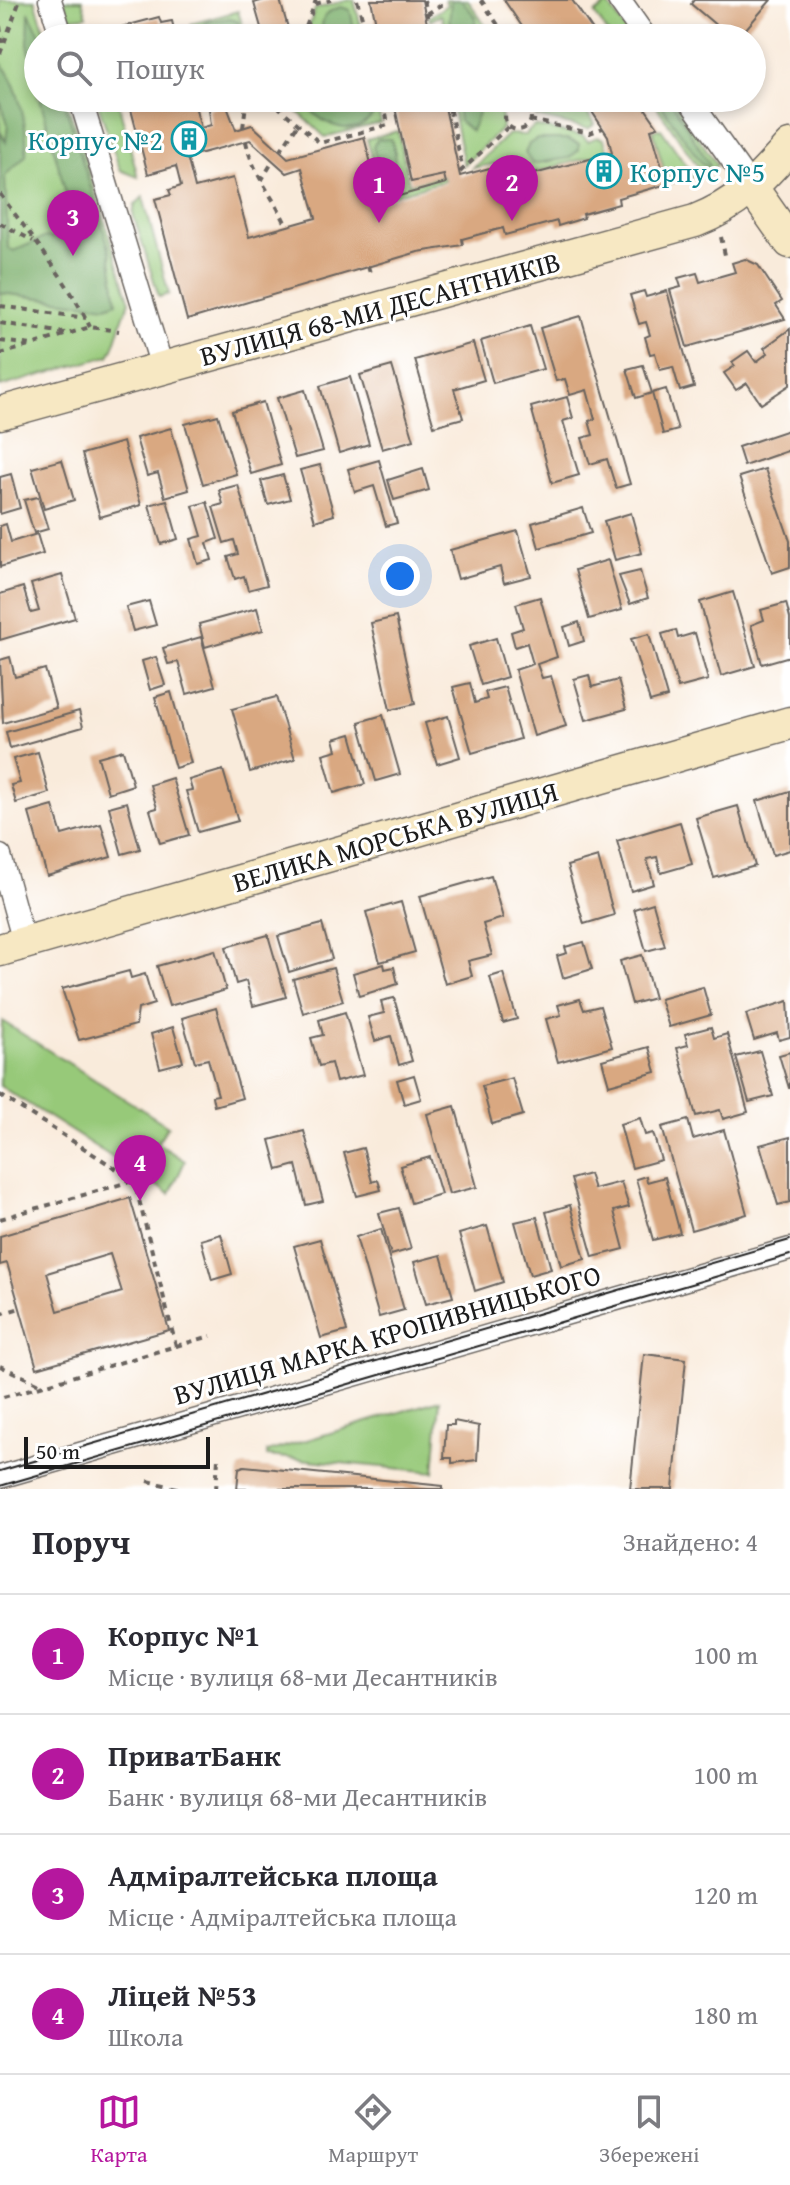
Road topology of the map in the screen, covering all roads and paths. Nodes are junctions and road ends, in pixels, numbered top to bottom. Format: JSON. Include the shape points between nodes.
{"nodes":[{"id":1,"x":20,"y":0,"type":"edge"},
{"id":2,"x":50,"y":0,"type":"edge"},
{"id":3,"x":331,"y":0,"type":"edge"},
{"id":4,"x":357,"y":0,"type":"edge"},
{"id":5,"x":424,"y":0,"type":"edge"},
{"id":6,"x":441,"y":0,"type":"edge"},
{"id":7,"x":481,"y":0,"type":"edge"},
{"id":8,"x":619,"y":0,"type":"edge"},
{"id":9,"x":314,"y":2,"type":"edge"},
{"id":10,"x":427,"y":14,"type":"junction"},
{"id":11,"x":58,"y":24,"type":"edge"},
{"id":12,"x":307,"y":24,"type":"edge"},
{"id":13,"x":364,"y":24,"type":"edge"},
{"id":14,"x":430,"y":24,"type":"edge"},
{"id":15,"x":497,"y":24,"type":"edge"},
{"id":16,"x":636,"y":24,"type":"edge"},
{"id":17,"x":0,"y":26,"type":"edge"},
{"id":18,"x":2,"y":44,"type":"junction"},
{"id":19,"x":0,"y":54,"type":"edge"},
{"id":20,"x":84,"y":112,"type":"edge"},
{"id":21,"x":245,"y":112,"type":"edge"},
{"id":22,"x":284,"y":112,"type":"edge"},
{"id":23,"x":386,"y":112,"type":"edge"},
{"id":24,"x":450,"y":112,"type":"edge"},
{"id":25,"x":506,"y":112,"type":"edge"},
{"id":26,"x":528,"y":112,"type":"edge"},
{"id":27,"x":698,"y":112,"type":"edge"},
{"id":28,"x":530,"y":120,"type":"junction"},
{"id":29,"x":298,"y":124,"type":"junction"},
{"id":30,"x":509,"y":126,"type":"junction"},
{"id":31,"x":243,"y":128,"type":"dead end"},
{"id":32,"x":603,"y":128,"type":"dead end"},
{"id":33,"x":246,"y":141,"type":"dead end"},
{"id":34,"x":790,"y":146,"type":"edge"},
{"id":35,"x":280,"y":151,"type":"dead end"},
{"id":36,"x":273,"y":161,"type":"dead end"},
{"id":37,"x":261,"y":181,"type":"junction"},
{"id":38,"x":752,"y":188,"type":"junction"},
{"id":39,"x":0,"y":194,"type":"edge"},
{"id":40,"x":0,"y":223,"type":"edge"},
{"id":41,"x":287,"y":227,"type":"dead end"},
{"id":42,"x":34,"y":242,"type":"junction"},
{"id":43,"x":790,"y":242,"type":"edge"},
{"id":44,"x":368,"y":266,"type":"dead end"},
{"id":45,"x":371,"y":277,"type":"dead end"},
{"id":46,"x":0,"y":306,"type":"edge"},
{"id":47,"x":86,"y":318,"type":"junction"},
{"id":48,"x":0,"y":323,"type":"edge"},
{"id":49,"x":90,"y":327,"type":"junction"},
{"id":50,"x":119,"y":331,"type":"dead end"},
{"id":51,"x":68,"y":334,"type":"junction"},
{"id":52,"x":0,"y":341,"type":"edge"},
{"id":53,"x":32,"y":345,"type":"junction"},
{"id":54,"x":0,"y":354,"type":"edge"},
{"id":55,"x":162,"y":367,"type":"junction"},
{"id":56,"x":0,"y":413,"type":"edge"},
{"id":57,"x":790,"y":723,"type":"edge"},
{"id":58,"x":0,"y":856,"type":"edge"},
{"id":59,"x":12,"y":946,"type":"edge"},
{"id":60,"x":0,"y":1095,"type":"edge"},
{"id":61,"x":134,"y":1180,"type":"junction"},
{"id":62,"x":0,"y":1219,"type":"edge"},
{"id":63,"x":790,"y":1249,"type":"edge"},
{"id":64,"x":20,"y":1308,"type":"dead end"},
{"id":65,"x":0,"y":1314,"type":"edge"},
{"id":66,"x":211,"y":1336,"type":"dead end"},
{"id":67,"x":176,"y":1346,"type":"junction"},
{"id":68,"x":0,"y":1366,"type":"edge"},
{"id":69,"x":43,"y":1385,"type":"junction"},
{"id":70,"x":0,"y":1398,"type":"edge"},
{"id":71,"x":218,"y":1458,"type":"dead end"},
{"id":72,"x":0,"y":1477,"type":"edge"},
{"id":73,"x":148,"y":1481,"type":"dead end"},
{"id":74,"x":181,"y":1489,"type":"edge"},
{"id":75,"x":216,"y":1489,"type":"edge"}],
"edges":[{"from":1,"to":18,"type":"path"},
{"from":2,"to":11,"type":"street"},
{"from":3,"to":9,"type":"path"},
{"from":4,"to":13,"type":"path"},
{"from":5,"to":10,"type":"path"},
{"from":6,"to":10,"type":"path","via":[[443,4]]},
{"from":7,"to":15,"type":"path"},
{"from":8,"to":16,"type":"street"},
{"from":9,"to":12,"type":"path"},
{"from":10,"to":14,"type":"path"},
{"from":17,"to":18,"type":"path"},
{"from":18,"to":19,"type":"path"},
{"from":20,"to":55,"type":"street"},
{"from":21,"to":31,"type":"path"},
{"from":22,"to":29,"type":"path"},
{"from":23,"to":29,"type":"path","via":[[388,125],[320,143]]},
{"from":24,"to":30,"type":"path","via":[[462,171]]},
{"from":25,"to":30,"type":"path"},
{"from":26,"to":28,"type":"path"},
{"from":27,"to":38,"type":"street"},
{"from":28,"to":30,"type":"path","via":[[520,130]]},
{"from":28,"to":32,"type":"path","via":[[590,133]]},
{"from":29,"to":35,"type":"path"},
{"from":33,"to":37,"type":"path"},
{"from":34,"to":38,"type":"street","name":"ВУЛИЦЯ 68-МИ ДЕСАНТНИКІВ"},
{"from":36,"to":37,"type":"path"},
{"from":37,"to":41,"type":"path"},
{"from":38,"to":43,"type":"street"},
{"from":38,"to":55,"type":"street","name":"ВУЛИЦЯ 68-МИ ДЕСАНТНИКІВ","via":[[727,209],[695,221]]},
{"from":39,"to":42,"type":"path"},
{"from":40,"to":42,"type":"path"},
{"from":42,"to":47,"type":"path","via":[[64,277]]},
{"from":44,"to":45,"type":"path"},
{"from":46,"to":47,"type":"path"},
{"from":47,"to":49,"type":"path"},
{"from":48,"to":51,"type":"path"},
{"from":49,"to":50,"type":"path"},
{"from":49,"to":51,"type":"path"},
{"from":51,"to":53,"type":"path"},
{"from":52,"to":53,"type":"path"},
{"from":53,"to":54,"type":"path"},
{"from":55,"to":56,"type":"street","name":"ВУЛИЦЯ 68-МИ ДЕСАНТНИКІВ"},
{"from":57,"to":59,"type":"street","name":"ВЕЛИКА МОРСЬКА ВУЛИЦЯ"},
{"from":58,"to":59,"type":"street"},
{"from":60,"to":61,"type":"path"},
{"from":61,"to":62,"type":"path"},
{"from":61,"to":67,"type":"path"},
{"from":63,"to":72,"type":"street","name":"ВУЛИЦЯ МАРКА КРОПИВНИЦЬКОГО"},
{"from":64,"to":65,"type":"path"},
{"from":66,"to":67,"type":"path"},
{"from":67,"to":69,"type":"path"},
{"from":68,"to":69,"type":"path"},
{"from":69,"to":70,"type":"path"},
{"from":71,"to":75,"type":"path"},
{"from":73,"to":74,"type":"path"}]}
